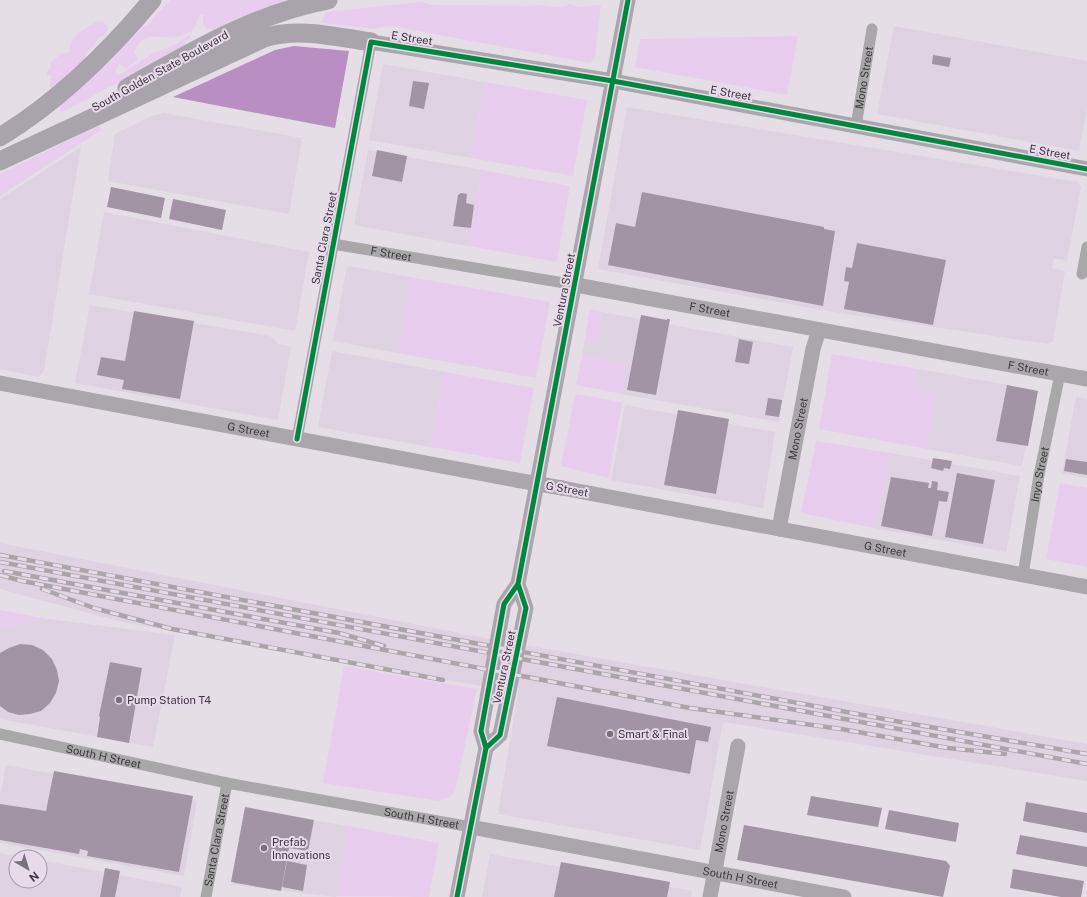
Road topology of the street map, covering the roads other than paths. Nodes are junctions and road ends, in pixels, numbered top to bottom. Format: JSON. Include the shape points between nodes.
{"nodes":[{"id":1,"x":152,"y":0,"type":"edge"},
{"id":2,"x":328,"y":0,"type":"edge"},
{"id":3,"x":628,"y":0,"type":"edge"},
{"id":4,"x":872,"y":29,"type":"dead end"},
{"id":5,"x":371,"y":42,"type":"junction"},
{"id":6,"x":613,"y":81,"type":"junction"},
{"id":7,"x":856,"y":126,"type":"junction"},
{"id":8,"x":0,"y":137,"type":"edge"},
{"id":9,"x":0,"y":160,"type":"edge"},
{"id":10,"x":1087,"y":169,"type":"edge"},
{"id":11,"x":333,"y":244,"type":"junction"},
{"id":12,"x":1087,"y":247,"type":"edge"},
{"id":13,"x":1082,"y":274,"type":"dead end"},
{"id":14,"x":576,"y":284,"type":"junction"},
{"id":15,"x":820,"y":330,"type":"junction"},
{"id":16,"x":1060,"y":374,"type":"junction"},
{"id":17,"x":1087,"y":379,"type":"edge"},
{"id":18,"x":0,"y":383,"type":"edge"},
{"id":19,"x":297,"y":439,"type":"junction"},
{"id":20,"x":780,"y":529,"type":"junction"},
{"id":21,"x":1023,"y":575,"type":"junction"},
{"id":22,"x":518,"y":584,"type":"junction"},
{"id":23,"x":1087,"y":587,"type":"edge"},
{"id":24,"x":0,"y":734,"type":"edge"},
{"id":25,"x":738,"y":746,"type":"dead end"},
{"id":26,"x":486,"y":748,"type":"junction"},
{"id":27,"x":227,"y":783,"type":"junction"},
{"id":28,"x":471,"y":827,"type":"junction"},
{"id":29,"x":714,"y":873,"type":"junction"},
{"id":30,"x":206,"y":897,"type":"edge"},
{"id":31,"x":456,"y":897,"type":"edge"},
{"id":32,"x":710,"y":897,"type":"edge"},
{"id":33,"x":844,"y":897,"type":"edge"}],
"edges":[{"from":1,"to":8,"type":"highway","via":[[91,67],[43,108]]},
{"from":2,"to":9,"type":"highway","name":"South Golden State Boulevard","via":[[282,12],[222,36]]},
{"from":3,"to":6,"type":"street","name":"Ventura Street"},
{"from":4,"to":7,"type":"street","name":"Mono Street"},
{"from":5,"to":6,"type":"street","name":"E Street"},
{"from":5,"to":9,"type":"highway","via":[[303,32],[269,36]]},
{"from":5,"to":11,"type":"street","name":"Santa Clara Street"},
{"from":6,"to":7,"type":"street","name":"E Street"},
{"from":6,"to":14,"type":"street","name":"Ventura Street"},
{"from":7,"to":10,"type":"street","name":"E Street"},
{"from":11,"to":14,"type":"street","name":"F Street"},
{"from":11,"to":19,"type":"street","name":"Santa Clara Street"},
{"from":12,"to":13,"type":"street"},
{"from":14,"to":15,"type":"street","name":"F Street"},
{"from":14,"to":22,"type":"street","name":"Ventura Street"},
{"from":15,"to":16,"type":"street","name":"F Street"},
{"from":15,"to":20,"type":"street","name":"Mono Street","via":[[811,356]]},
{"from":16,"to":17,"type":"street","name":"F Street"},
{"from":16,"to":21,"type":"street","name":"Inyo Street","via":[[1039,475]]},
{"from":18,"to":19,"type":"street","name":"G Street"},
{"from":19,"to":20,"type":"street","name":"G Street","bridge":true},
{"from":20,"to":21,"type":"street","name":"G Street"},
{"from":21,"to":23,"type":"street","name":"G Street"},
{"from":22,"to":26,"type":"street","name":"Ventura Street","via":[[504,604],[480,731]]},
{"from":22,"to":26,"type":"street","name":"Ventura Street","via":[[526,608],[500,735]]},
{"from":24,"to":27,"type":"street","name":"South H Street"},
{"from":25,"to":29,"type":"street","name":"Mono Street"},
{"from":26,"to":28,"type":"street","name":"Ventura Street"},
{"from":27,"to":28,"type":"street","name":"South H Street"},
{"from":27,"to":30,"type":"street","name":"Santa Clara Street"},
{"from":28,"to":29,"type":"street","name":"South H Street"},
{"from":28,"to":31,"type":"street","name":"Ventura Street"},
{"from":29,"to":32,"type":"street","name":"Mono Street"},
{"from":29,"to":33,"type":"street","name":"South H Street"}]}
